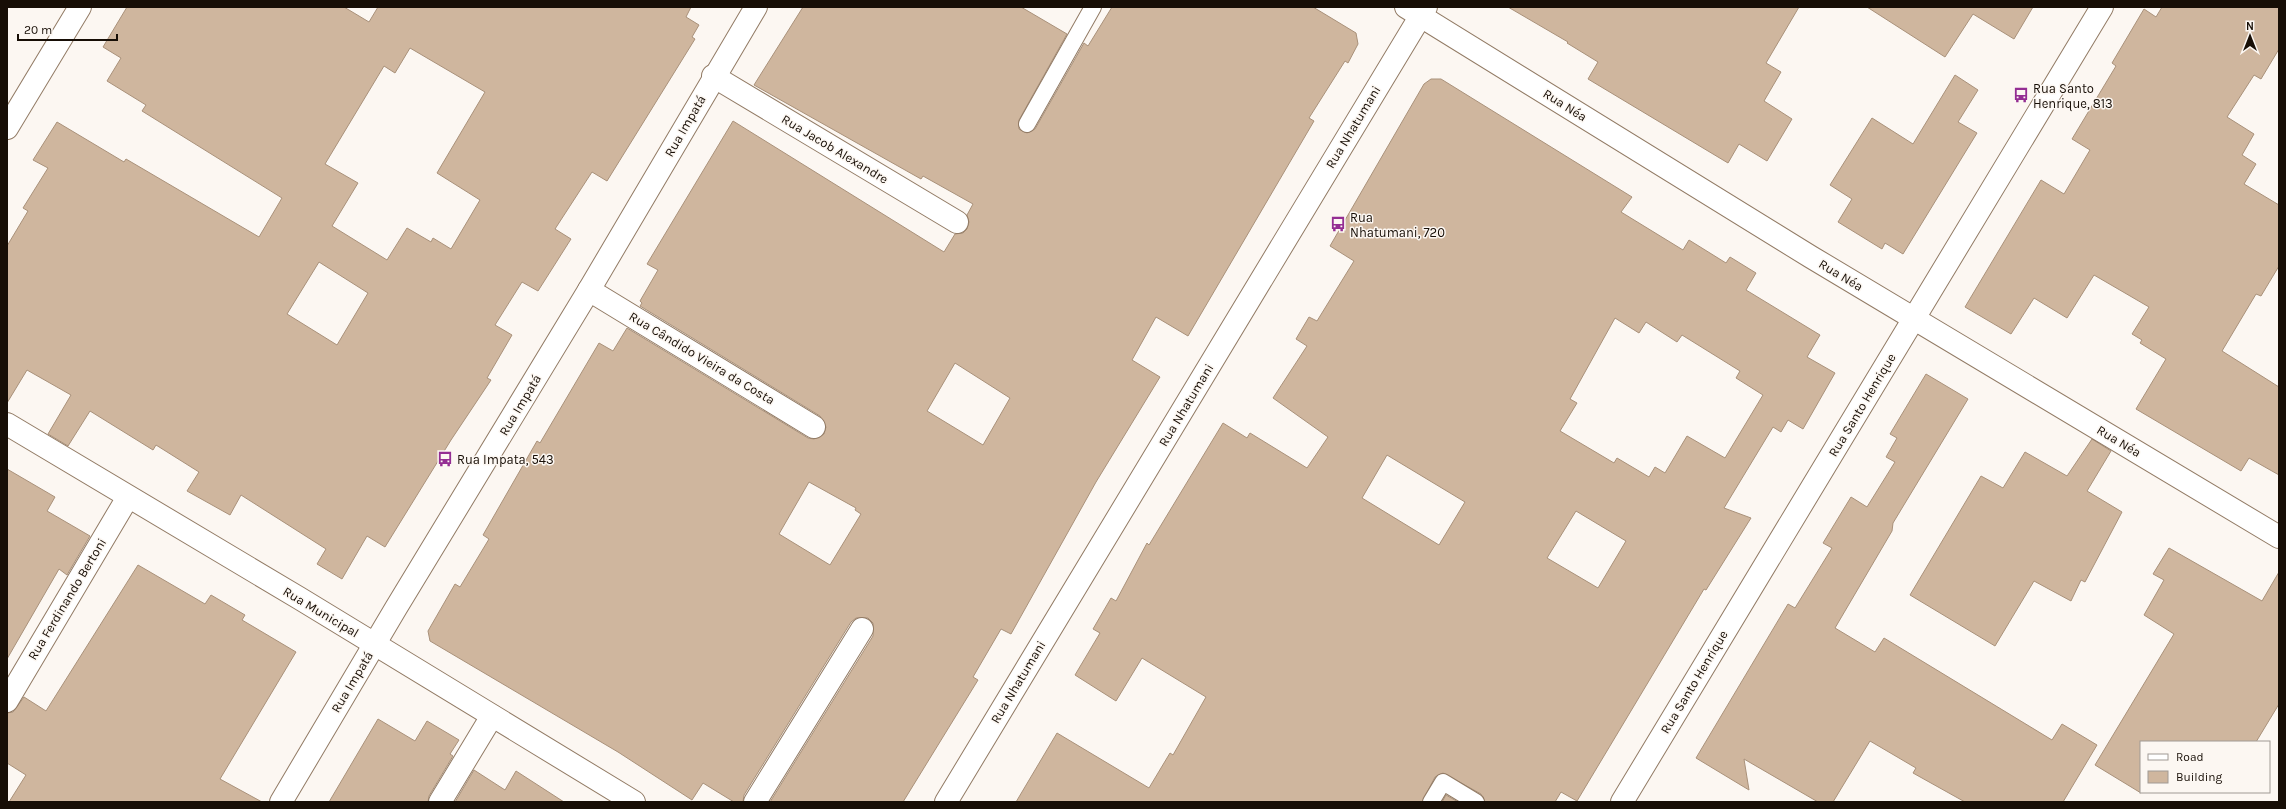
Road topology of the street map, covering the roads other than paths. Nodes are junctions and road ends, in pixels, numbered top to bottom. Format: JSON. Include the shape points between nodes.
{"nodes":[{"id":1,"x":80,"y":7,"type":"edge"},
{"id":2,"x":756,"y":7,"type":"edge"},
{"id":3,"x":1093,"y":7,"type":"edge"},
{"id":4,"x":2102,"y":7,"type":"edge"},
{"id":5,"x":1418,"y":10,"type":"edge"},
{"id":6,"x":714,"y":76,"type":"junction"},
{"id":7,"x":1027,"y":124,"type":"dead end"},
{"id":8,"x":7,"y":128,"type":"edge"},
{"id":9,"x":957,"y":222,"type":"dead end"},
{"id":10,"x":589,"y":290,"type":"junction"},
{"id":11,"x":1914,"y":319,"type":"junction"},
{"id":12,"x":7,"y":424,"type":"edge"},
{"id":13,"x":814,"y":427,"type":"dead end"},
{"id":14,"x":128,"y":497,"type":"junction"},
{"id":15,"x":2279,"y":537,"type":"edge"},
{"id":16,"x":862,"y":629,"type":"dead end"},
{"id":17,"x":375,"y":644,"type":"junction"},
{"id":18,"x":7,"y":701,"type":"edge"},
{"id":19,"x":492,"y":716,"type":"junction"},
{"id":20,"x":281,"y":802,"type":"edge"},
{"id":21,"x":440,"y":802,"type":"edge"},
{"id":22,"x":634,"y":802,"type":"edge"},
{"id":23,"x":755,"y":802,"type":"edge"},
{"id":24,"x":946,"y":802,"type":"edge"},
{"id":25,"x":1431,"y":802,"type":"edge"},
{"id":26,"x":1476,"y":802,"type":"edge"},
{"id":27,"x":1622,"y":802,"type":"edge"}],
"edges":[{"from":1,"to":8,"type":"street"},
{"from":2,"to":6,"type":"street","name":"Rua Impatá"},
{"from":3,"to":7,"type":"lane"},
{"from":4,"to":11,"type":"street","name":"Rua Santo Henrique"},
{"from":5,"to":11,"type":"street","name":"Rua Néa"},
{"from":5,"to":24,"type":"street","name":"Rua Nhatumani"},
{"from":6,"to":9,"type":"street","name":"Rua Jacob Alexandre"},
{"from":6,"to":10,"type":"street","name":"Rua Impatá"},
{"from":10,"to":13,"type":"street","name":"Rua Cândido Vieira da Costa"},
{"from":10,"to":17,"type":"street","name":"Rua Impatá"},
{"from":11,"to":15,"type":"street","name":"Rua Néa"},
{"from":11,"to":27,"type":"street","name":"Rua Santo Henrique"},
{"from":12,"to":14,"type":"street","name":"Rua Municipal"},
{"from":14,"to":17,"type":"street","name":"Rua Municipal"},
{"from":14,"to":18,"type":"street","name":"Rua Ferdinando Bertoni"},
{"from":16,"to":23,"type":"street"},
{"from":17,"to":19,"type":"street","name":"Rua Municipal"},
{"from":17,"to":20,"type":"street","name":"Rua Impatá"},
{"from":19,"to":21,"type":"street"},
{"from":19,"to":22,"type":"street","name":"Rua Municipal"},
{"from":25,"to":26,"type":"lane","via":[[1443,782]]}]}
